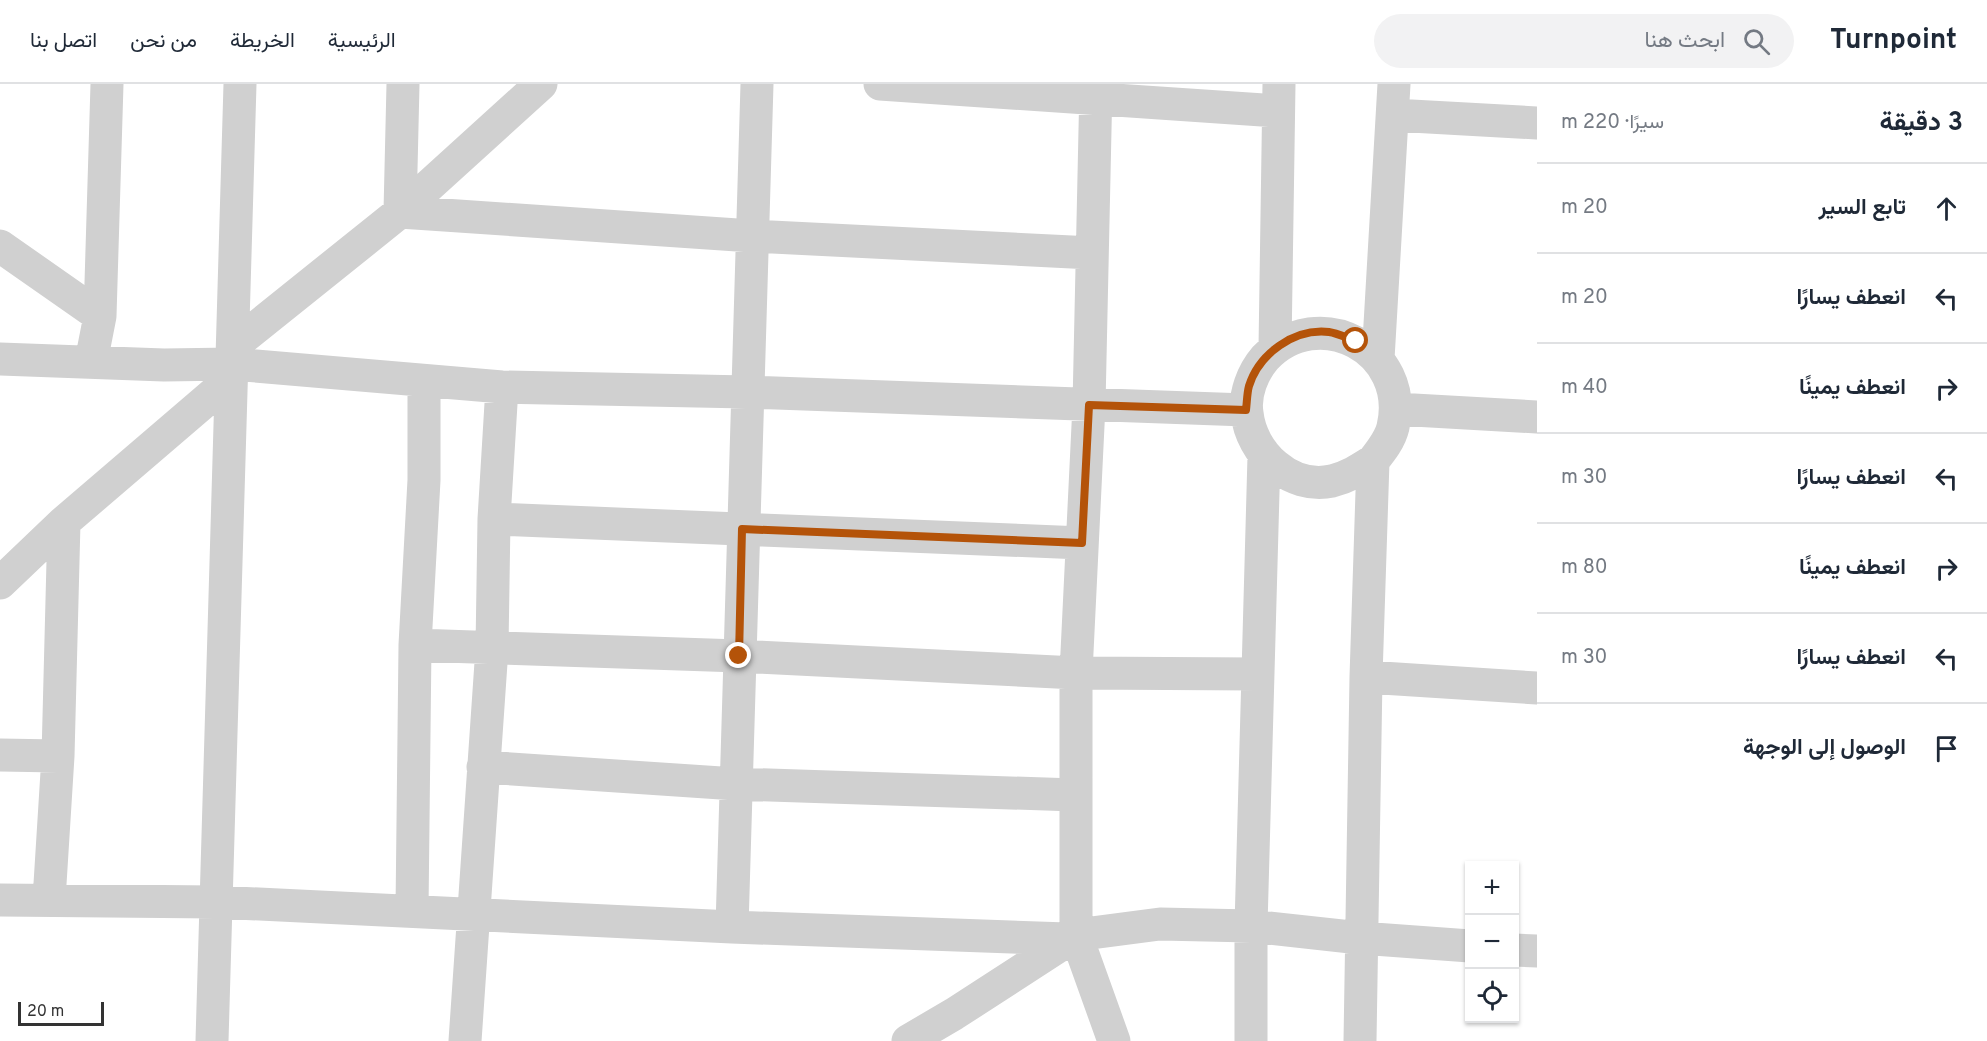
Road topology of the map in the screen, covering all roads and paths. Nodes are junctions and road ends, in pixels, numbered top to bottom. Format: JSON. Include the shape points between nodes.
{"nodes":[{"id":1,"x":107,"y":84,"type":"edge"},
{"id":2,"x":240,"y":84,"type":"edge"},
{"id":3,"x":404,"y":84,"type":"edge"},
{"id":4,"x":541,"y":84,"type":"edge"},
{"id":5,"x":757,"y":84,"type":"edge"},
{"id":6,"x":880,"y":84,"type":"edge"},
{"id":7,"x":1096,"y":92,"type":"edge"},
{"id":8,"x":1278,"y":98,"type":"edge"},
{"id":9,"x":1393,"y":100,"type":"edge"},
{"id":10,"x":1537,"y":123,"type":"edge"},
{"id":11,"x":400,"y":212,"type":"junction"},
{"id":12,"x":752,"y":236,"type":"junction"},
{"id":13,"x":0,"y":246,"type":"edge"},
{"id":14,"x":1092,"y":253,"type":"junction"},
{"id":15,"x":100,"y":316,"type":"junction"},
{"id":16,"x":1275,"y":348,"type":"junction"},
{"id":17,"x":0,"y":359,"type":"edge"},
{"id":18,"x":1378,"y":359,"type":"junction"},
{"id":19,"x":91,"y":362,"type":"junction"},
{"id":20,"x":232,"y":363,"type":"junction"},
{"id":21,"x":424,"y":382,"type":"junction"},
{"id":22,"x":502,"y":387,"type":"junction"},
{"id":23,"x":747,"y":392,"type":"junction"},
{"id":24,"x":1089,"y":405,"type":"junction"},
{"id":25,"x":1396,"y":409,"type":"junction"},
{"id":26,"x":1246,"y":410,"type":"junction"},
{"id":27,"x":1537,"y":417,"type":"edge"},
{"id":28,"x":1264,"y":456,"type":"junction"},
{"id":29,"x":1373,"y":461,"type":"junction"},
{"id":30,"x":494,"y":519,"type":"junction"},
{"id":31,"x":64,"y":522,"type":"junction"},
{"id":32,"x":742,"y":529,"type":"junction"},
{"id":33,"x":1082,"y":543,"type":"junction"},
{"id":34,"x":0,"y":583,"type":"edge"},
{"id":35,"x":415,"y":645,"type":"junction"},
{"id":36,"x":492,"y":648,"type":"junction"},
{"id":37,"x":739,"y":656,"type":"junction"},
{"id":38,"x":1076,"y":673,"type":"junction"},
{"id":39,"x":1258,"y":674,"type":"junction"},
{"id":40,"x":1366,"y":677,"type":"junction"},
{"id":41,"x":1537,"y":688,"type":"edge"},
{"id":42,"x":0,"y":755,"type":"edge"},
{"id":43,"x":58,"y":756,"type":"junction"},
{"id":44,"x":483,"y":768,"type":"junction"},
{"id":45,"x":736,"y":784,"type":"junction"},
{"id":46,"x":1075,"y":795,"type":"junction"},
{"id":47,"x":0,"y":900,"type":"edge"},
{"id":48,"x":49,"y":900,"type":"junction"},
{"id":49,"x":216,"y":902,"type":"junction"},
{"id":50,"x":412,"y":911,"type":"junction"},
{"id":51,"x":472,"y":916,"type":"junction"},
{"id":52,"x":1251,"y":926,"type":"junction"},
{"id":53,"x":732,"y":927,"type":"junction"},
{"id":54,"x":1071,"y":937,"type":"junction"},
{"id":55,"x":1360,"y":939,"type":"junction"},
{"id":56,"x":1465,"y":946,"type":"edge"},
{"id":57,"x":1519,"y":950,"type":"edge"},
{"id":58,"x":1537,"y":951,"type":"edge"},
{"id":59,"x":212,"y":1041,"type":"edge"},
{"id":60,"x":472,"y":1041,"type":"edge"},
{"id":61,"x":908,"y":1041,"type":"edge"},
{"id":62,"x":1114,"y":1041,"type":"edge"},
{"id":63,"x":1251,"y":1041,"type":"edge"},
{"id":64,"x":1360,"y":1041,"type":"edge"}],
"edges":[{"from":1,"to":15,"type":"street"},
{"from":2,"to":20,"type":"street"},
{"from":3,"to":11,"type":"street"},
{"from":4,"to":11,"type":"street"},
{"from":5,"to":12,"type":"street"},
{"from":6,"to":7,"type":"street"},
{"from":7,"to":8,"type":"street"},
{"from":7,"to":14,"type":"street"},
{"from":8,"to":16,"type":"street"},
{"from":9,"to":10,"type":"street"},
{"from":9,"to":18,"type":"street"},
{"from":11,"to":12,"type":"street"},
{"from":11,"to":20,"type":"street"},
{"from":12,"to":14,"type":"street"},
{"from":12,"to":23,"type":"street"},
{"from":13,"to":15,"type":"street"},
{"from":14,"to":24,"type":"street"},
{"from":15,"to":19,"type":"street"},
{"from":16,"to":18,"type":"street","via":[[1300,335],[1329,332],[1356,341]]},
{"from":16,"to":26,"type":"street","via":[[1259,365],[1249,387]]},
{"from":17,"to":19,"type":"street"},
{"from":18,"to":25,"type":"street","via":[[1392,382]]},
{"from":19,"to":20,"type":"street"},
{"from":20,"to":21,"type":"street"},
{"from":20,"to":31,"type":"street"},
{"from":20,"to":49,"type":"street"},
{"from":21,"to":22,"type":"street"},
{"from":21,"to":35,"type":"street","via":[[424,480]]},
{"from":22,"to":23,"type":"street"},
{"from":22,"to":30,"type":"street"},
{"from":23,"to":24,"type":"street"},
{"from":23,"to":32,"type":"street"},
{"from":24,"to":26,"type":"street"},
{"from":24,"to":33,"type":"street"},
{"from":25,"to":27,"type":"street"},
{"from":25,"to":29,"type":"street","via":[[1393,428]]},
{"from":26,"to":28,"type":"street","via":[[1255,442]]},
{"from":28,"to":29,"type":"street","via":[[1283,472],[1306,480],[1330,482],[1353,475]]},
{"from":28,"to":39,"type":"street"},
{"from":29,"to":40,"type":"street"},
{"from":30,"to":32,"type":"street"},
{"from":30,"to":36,"type":"street"},
{"from":31,"to":34,"type":"street"},
{"from":31,"to":43,"type":"street"},
{"from":32,"to":33,"type":"street"},
{"from":32,"to":37,"type":"street"},
{"from":33,"to":38,"type":"street"},
{"from":35,"to":36,"type":"street"},
{"from":35,"to":50,"type":"street"},
{"from":36,"to":37,"type":"street"},
{"from":36,"to":44,"type":"street"},
{"from":37,"to":38,"type":"street"},
{"from":37,"to":45,"type":"street"},
{"from":38,"to":39,"type":"street"},
{"from":38,"to":46,"type":"street"},
{"from":39,"to":52,"type":"street"},
{"from":40,"to":41,"type":"street"},
{"from":40,"to":55,"type":"street"},
{"from":42,"to":43,"type":"street"},
{"from":43,"to":48,"type":"street"},
{"from":44,"to":45,"type":"street"},
{"from":44,"to":51,"type":"street"},
{"from":45,"to":46,"type":"street"},
{"from":45,"to":53,"type":"street"},
{"from":46,"to":54,"type":"street"},
{"from":47,"to":48,"type":"street"},
{"from":48,"to":49,"type":"street"},
{"from":49,"to":50,"type":"street"},
{"from":49,"to":59,"type":"street"},
{"from":50,"to":51,"type":"street"},
{"from":51,"to":53,"type":"street"},
{"from":51,"to":60,"type":"street"},
{"from":52,"to":54,"type":"street","via":[[1160,924]]},
{"from":52,"to":55,"type":"street"},
{"from":52,"to":63,"type":"street"},
{"from":53,"to":54,"type":"street"},
{"from":54,"to":61,"type":"street"},
{"from":54,"to":62,"type":"street"},
{"from":55,"to":56,"type":"street"},
{"from":55,"to":64,"type":"street"},
{"from":57,"to":58,"type":"street"}]}
